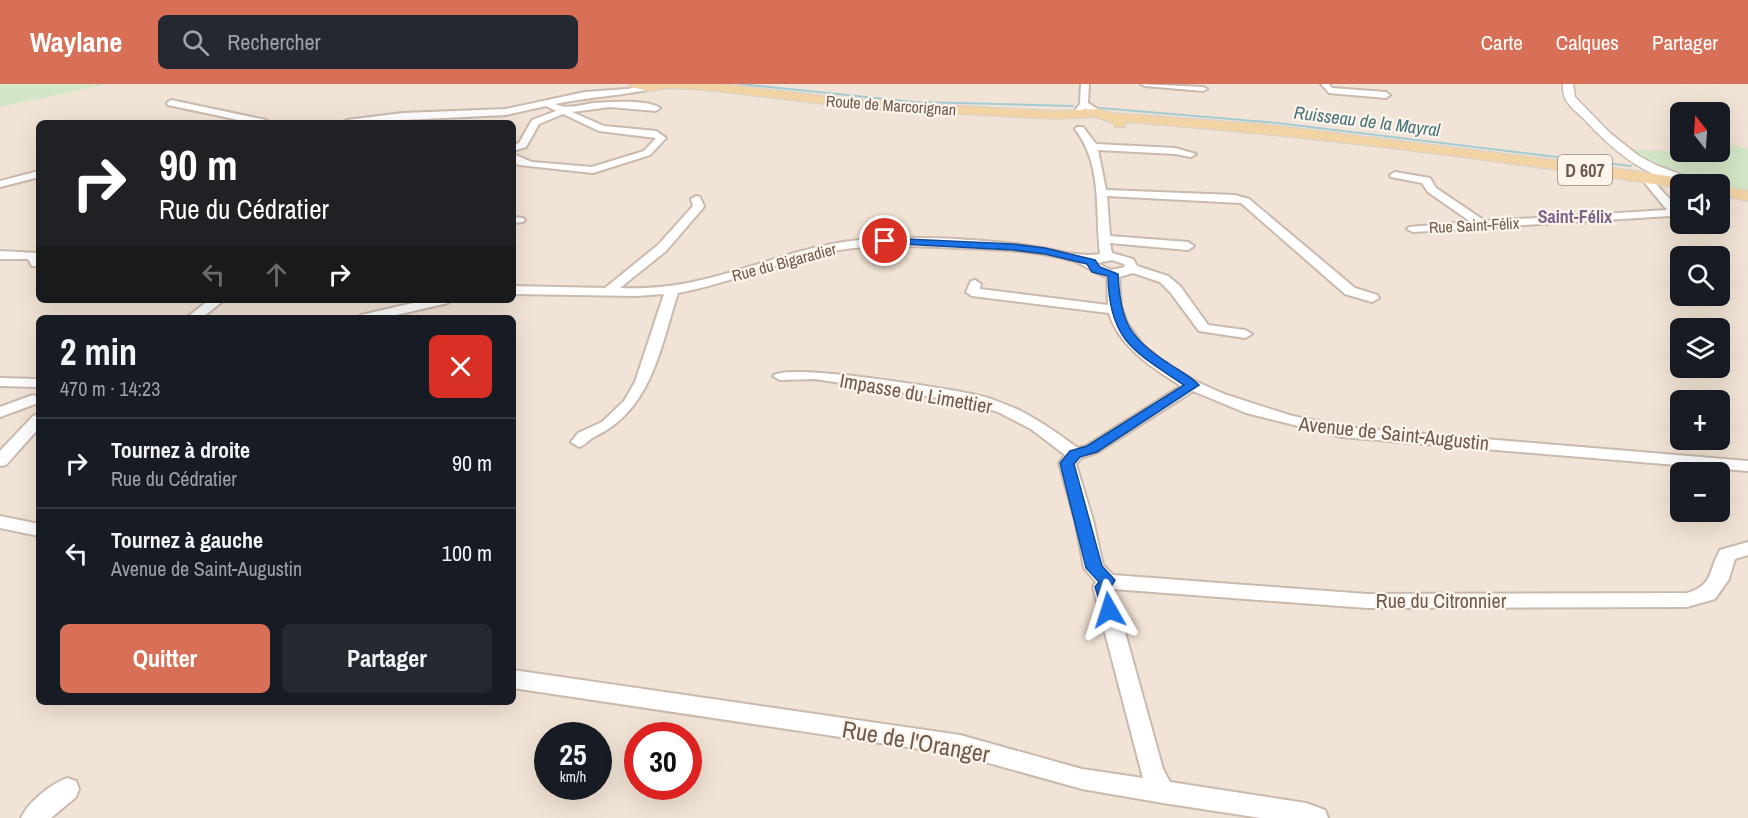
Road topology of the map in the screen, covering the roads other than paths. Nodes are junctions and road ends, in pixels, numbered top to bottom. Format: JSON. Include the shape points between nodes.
{"nodes":[{"id":1,"x":633,"y":84,"type":"edge"},
{"id":2,"x":671,"y":84,"type":"edge"},
{"id":3,"x":1085,"y":84,"type":"edge"},
{"id":4,"x":1145,"y":84,"type":"edge"},
{"id":5,"x":1325,"y":84,"type":"edge"},
{"id":6,"x":1568,"y":84,"type":"edge"},
{"id":7,"x":702,"y":85,"type":"edge"},
{"id":8,"x":649,"y":87,"type":"junction"},
{"id":9,"x":1203,"y":88,"type":"dead end"},
{"id":10,"x":613,"y":92,"type":"junction"},
{"id":11,"x":1386,"y":95,"type":"dead end"},
{"id":12,"x":171,"y":103,"type":"dead end"},
{"id":13,"x":546,"y":103,"type":"junction"},
{"id":14,"x":656,"y":108,"type":"dead end"},
{"id":15,"x":565,"y":112,"type":"junction"},
{"id":16,"x":1074,"y":113,"type":"junction"},
{"id":17,"x":252,"y":120,"type":"edge"},
{"id":18,"x":371,"y":120,"type":"edge"},
{"id":19,"x":1117,"y":121,"type":"junction"},
{"id":20,"x":1080,"y":129,"type":"junction"},
{"id":21,"x":1095,"y":140,"type":"junction"},
{"id":22,"x":516,"y":149,"type":"edge"},
{"id":23,"x":1191,"y":154,"type":"dead end"},
{"id":24,"x":516,"y":155,"type":"edge"},
{"id":25,"x":1520,"y":160,"type":"junction"},
{"id":26,"x":1633,"y":167,"type":"junction"},
{"id":27,"x":36,"y":175,"type":"edge"},
{"id":28,"x":1395,"y":175,"type":"dead end"},
{"id":29,"x":1670,"y":177,"type":"edge"},
{"id":30,"x":1670,"y":179,"type":"edge"},
{"id":31,"x":1650,"y":180,"type":"junction"},
{"id":32,"x":1670,"y":183,"type":"edge"},
{"id":33,"x":0,"y":184,"type":"edge"},
{"id":34,"x":1101,"y":193,"type":"junction"},
{"id":35,"x":1730,"y":193,"type":"edge"},
{"id":36,"x":1748,"y":196,"type":"edge"},
{"id":37,"x":696,"y":199,"type":"dead end"},
{"id":38,"x":1483,"y":225,"type":"junction"},
{"id":39,"x":1413,"y":228,"type":"dead end"},
{"id":40,"x":1104,"y":239,"type":"junction"},
{"id":41,"x":1188,"y":246,"type":"dead end"},
{"id":42,"x":0,"y":255,"type":"edge"},
{"id":43,"x":1106,"y":256,"type":"junction"},
{"id":44,"x":1091,"y":262,"type":"junction"},
{"id":45,"x":36,"y":263,"type":"dead end"},
{"id":46,"x":1132,"y":268,"type":"junction"},
{"id":47,"x":1113,"y":274,"type":"junction"},
{"id":48,"x":975,"y":284,"type":"dead end"},
{"id":49,"x":516,"y":290,"type":"edge"},
{"id":50,"x":672,"y":290,"type":"junction"},
{"id":51,"x":609,"y":291,"type":"junction"},
{"id":52,"x":1372,"y":298,"type":"dead end"},
{"id":53,"x":213,"y":303,"type":"edge"},
{"id":54,"x":430,"y":303,"type":"edge"},
{"id":55,"x":1117,"y":310,"type":"junction"},
{"id":56,"x":197,"y":315,"type":"edge"},
{"id":57,"x":379,"y":315,"type":"edge"},
{"id":58,"x":1245,"y":334,"type":"dead end"},
{"id":59,"x":780,"y":376,"type":"dead end"},
{"id":60,"x":0,"y":382,"type":"edge"},
{"id":61,"x":36,"y":383,"type":"edge"},
{"id":62,"x":1193,"y":385,"type":"junction"},
{"id":63,"x":36,"y":398,"type":"edge"},
{"id":64,"x":0,"y":412,"type":"edge"},
{"id":65,"x":36,"y":421,"type":"edge"},
{"id":66,"x":579,"y":442,"type":"dead end"},
{"id":67,"x":1075,"y":454,"type":"junction"},
{"id":68,"x":0,"y":461,"type":"edge"},
{"id":69,"x":1748,"y":466,"type":"edge"},
{"id":70,"x":0,"y":522,"type":"edge"},
{"id":71,"x":36,"y":529,"type":"edge"},
{"id":72,"x":1748,"y":548,"type":"edge"},
{"id":73,"x":1107,"y":580,"type":"junction"},
{"id":74,"x":516,"y":679,"type":"edge"},
{"id":75,"x":67,"y":789,"type":"dead end"},
{"id":76,"x":1163,"y":792,"type":"junction"},
{"id":77,"x":33,"y":818,"type":"edge"},
{"id":78,"x":1316,"y":818,"type":"edge"}],
"edges":[{"from":1,"to":8,"type":"main road","name":"Route de Marcorignan"},
{"from":1,"to":10,"type":"street"},
{"from":2,"to":7,"type":"main road","name":"Route de Marcorignan"},
{"from":2,"to":8,"type":"main road","name":"Route de Marcorignan"},
{"from":3,"to":16,"type":"street"},
{"from":4,"to":9,"type":"street"},
{"from":5,"to":11,"type":"street","via":[[1329,90]]},
{"from":6,"to":26,"type":"street","via":[[1570,98]]},
{"from":7,"to":16,"type":"main road","name":"Route de Marcorignan","via":[[867,105]]},
{"from":8,"to":10,"type":"street"},
{"from":10,"to":13,"type":"street"},
{"from":12,"to":17,"type":"street"},
{"from":13,"to":15,"type":"street"},
{"from":13,"to":18,"type":"street","via":[[506,112]]},
{"from":14,"to":15,"type":"street","via":[[616,103]]},
{"from":15,"to":22,"type":"street","via":[[536,122]]},
{"from":15,"to":24,"type":"street","via":[[602,129],[656,134],[661,138],[647,153],[592,170],[532,165],[519,162]]},
{"from":16,"to":19,"type":"main road","via":[[1098,113]]},
{"from":16,"to":20,"type":"main road"},
{"from":19,"to":20,"type":"main road","via":[[1105,130]]},
{"from":19,"to":25,"type":"main road","number":"D 607","via":[[1273,129]]},
{"from":20,"to":21,"type":"street"},
{"from":21,"to":23,"type":"street"},
{"from":21,"to":34,"type":"street"},
{"from":25,"to":26,"type":"main road","number":"D 607"},
{"from":25,"to":31,"type":"main road","number":"D 607"},
{"from":26,"to":29,"type":"street"},
{"from":26,"to":30,"type":"main road","number":"D 607"},
{"from":27,"to":33,"type":"street"},
{"from":28,"to":38,"type":"street","via":[[1426,180],[1432,190]]},
{"from":31,"to":32,"type":"main road","number":"D 607"},
{"from":31,"to":38,"type":"street","name":"Rue Saint-Félix","via":[[1673,209],[1670,213]]},
{"from":34,"to":40,"type":"street"},
{"from":34,"to":52,"type":"street","via":[[1245,201],[1350,291]]},
{"from":35,"to":36,"type":"main road"},
{"from":37,"to":51,"type":"street","via":[[699,206],[662,248]]},
{"from":38,"to":39,"type":"street","name":"Rue Saint-Félix"},
{"from":40,"to":41,"type":"street"},
{"from":40,"to":43,"type":"street"},
{"from":42,"to":45,"type":"street","via":[[33,256]]},
{"from":43,"to":44,"type":"street"},
{"from":43,"to":46,"type":"street","via":[[1125,260]]},
{"from":44,"to":47,"type":"street","name":"Rue du Bigaradier","via":[[1096,270]]},
{"from":44,"to":50,"type":"street","name":"Rue du Bigaradier","via":[[1013,247],[885,241],[828,248]]},
{"from":46,"to":47,"type":"street"},
{"from":46,"to":58,"type":"street","via":[[1164,279],[1204,328]]},
{"from":47,"to":55,"type":"street","name":"Avenue de Saint-Augustin"},
{"from":48,"to":55,"type":"street","via":[[972,292]]},
{"from":49,"to":51,"type":"street","name":"Rue du Bigaradier"},
{"from":50,"to":51,"type":"street","name":"Rue du Bigaradier"},
{"from":50,"to":66,"type":"street","via":[[642,382],[630,403],[608,425]]},
{"from":53,"to":56,"type":"street"},
{"from":54,"to":57,"type":"street"},
{"from":55,"to":62,"type":"street","name":"Avenue de Saint-Augustin","via":[[1119,322],[1131,339],[1150,357]]},
{"from":59,"to":67,"type":"street","name":"Impasse du Limettier","via":[[815,375],[974,399],[1037,426]]},
{"from":60,"to":61,"type":"street"},
{"from":62,"to":67,"type":"street","via":[[1092,449]]},
{"from":62,"to":69,"type":"street","name":"Avenue de Saint-Augustin","via":[[1251,410],[1342,432]]},
{"from":63,"to":64,"type":"street"},
{"from":65,"to":68,"type":"street"},
{"from":67,"to":73,"type":"street","via":[[1067,463],[1094,568]]},
{"from":70,"to":71,"type":"street"},
{"from":72,"to":73,"type":"street","name":"Rue du Citronnier","via":[[1728,555],[1708,594],[1687,600],[1366,601],[1125,585]]},
{"from":73,"to":76,"type":"street","via":[[1103,587],[1106,599],[1152,771]]},
{"from":74,"to":76,"type":"street","name":"Rue de l'Oranger","via":[[960,744],[1082,779]]},
{"from":75,"to":77,"type":"street"},
{"from":76,"to":78,"type":"street","name":"Rue de l'Oranger"}]}
